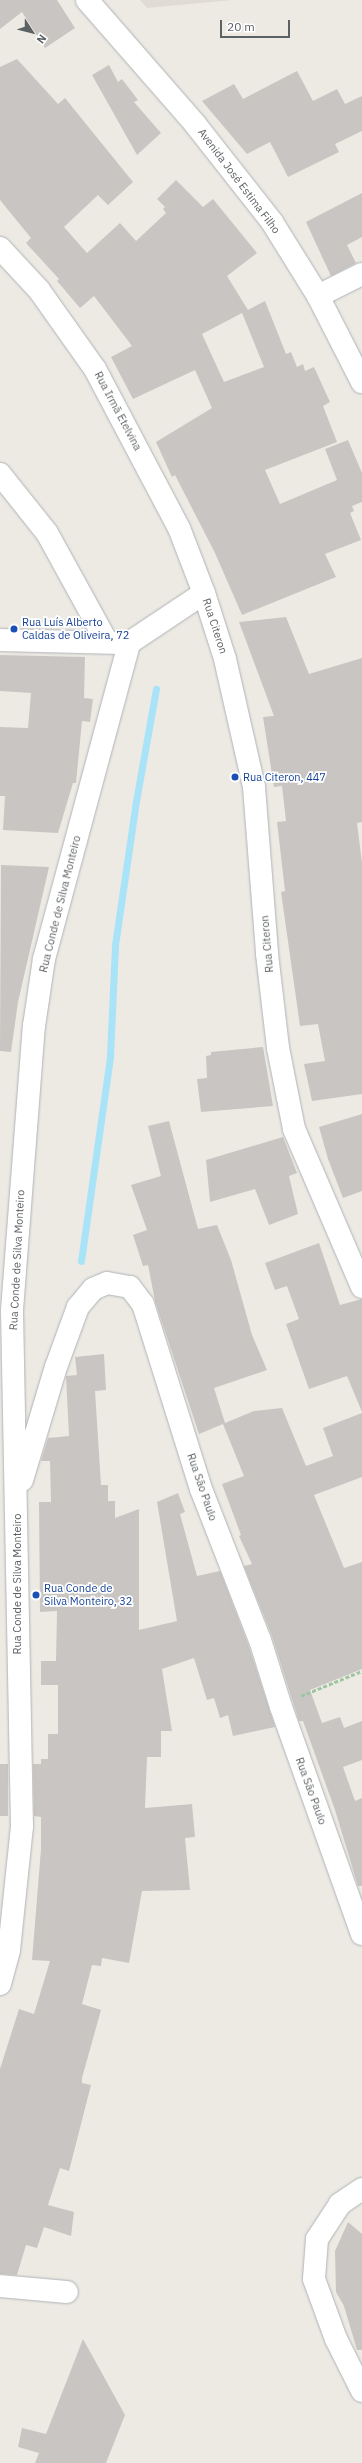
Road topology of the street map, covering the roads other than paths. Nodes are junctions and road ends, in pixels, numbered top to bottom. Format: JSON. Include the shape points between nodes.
{"nodes":[{"id":1,"x":87,"y":0,"type":"edge"},
{"id":2,"x":0,"y":248,"type":"edge"},
{"id":3,"x":362,"y":274,"type":"edge"},
{"id":4,"x":318,"y":296,"type":"junction"},
{"id":5,"x":362,"y":382,"type":"edge"},
{"id":6,"x":0,"y":474,"type":"edge"},
{"id":7,"x":204,"y":593,"type":"junction"},
{"id":8,"x":0,"y":640,"type":"edge"},
{"id":9,"x":107,"y":642,"type":"junction"},
{"id":10,"x":129,"y":643,"type":"junction"},
{"id":11,"x":362,"y":1287,"type":"edge"},
{"id":12,"x":17,"y":1496,"type":"junction"},
{"id":13,"x":362,"y":1934,"type":"edge"},
{"id":14,"x":0,"y":1984,"type":"edge"},
{"id":15,"x":362,"y":2189,"type":"edge"},
{"id":16,"x":0,"y":2286,"type":"edge"},
{"id":17,"x":66,"y":2292,"type":"dead end"},
{"id":18,"x":362,"y":2391,"type":"edge"}],
"edges":[{"from":1,"to":4,"type":"street","name":"Avenida José Estima Filho","via":[[195,124],[268,216]]},
{"from":2,"to":7,"type":"street","name":"Rua Irmã Etelvina","via":[[39,290],[96,369],[179,528]]},
{"from":3,"to":4,"type":"street"},
{"from":4,"to":5,"type":"street","name":"Avenida José Estima Filho"},
{"from":6,"to":9,"type":"street","via":[[47,533]]},
{"from":7,"to":10,"type":"street"},
{"from":7,"to":11,"type":"street","name":"Rua Citeron","via":[[225,659],[254,787],[267,954],[278,1048],[294,1129]]},
{"from":8,"to":9,"type":"street"},
{"from":9,"to":10,"type":"street"},
{"from":10,"to":12,"type":"street","name":"Rua Conde de Silva Monteiro","via":[[44,959],[34,1026],[12,1310]]},
{"from":12,"to":13,"type":"street","name":"Rua São Paulo","via":[[56,1367],[78,1307],[93,1289],[107,1282],[130,1287],[143,1304],[201,1489],[260,1640],[280,1704]]},
{"from":12,"to":14,"type":"street","name":"Rua Conde de Silva Monteiro","via":[[22,1827],[9,1950]]},
{"from":15,"to":18,"type":"street","via":[[340,2204],[317,2239],[314,2279],[336,2340]]},
{"from":16,"to":17,"type":"street"}]}
